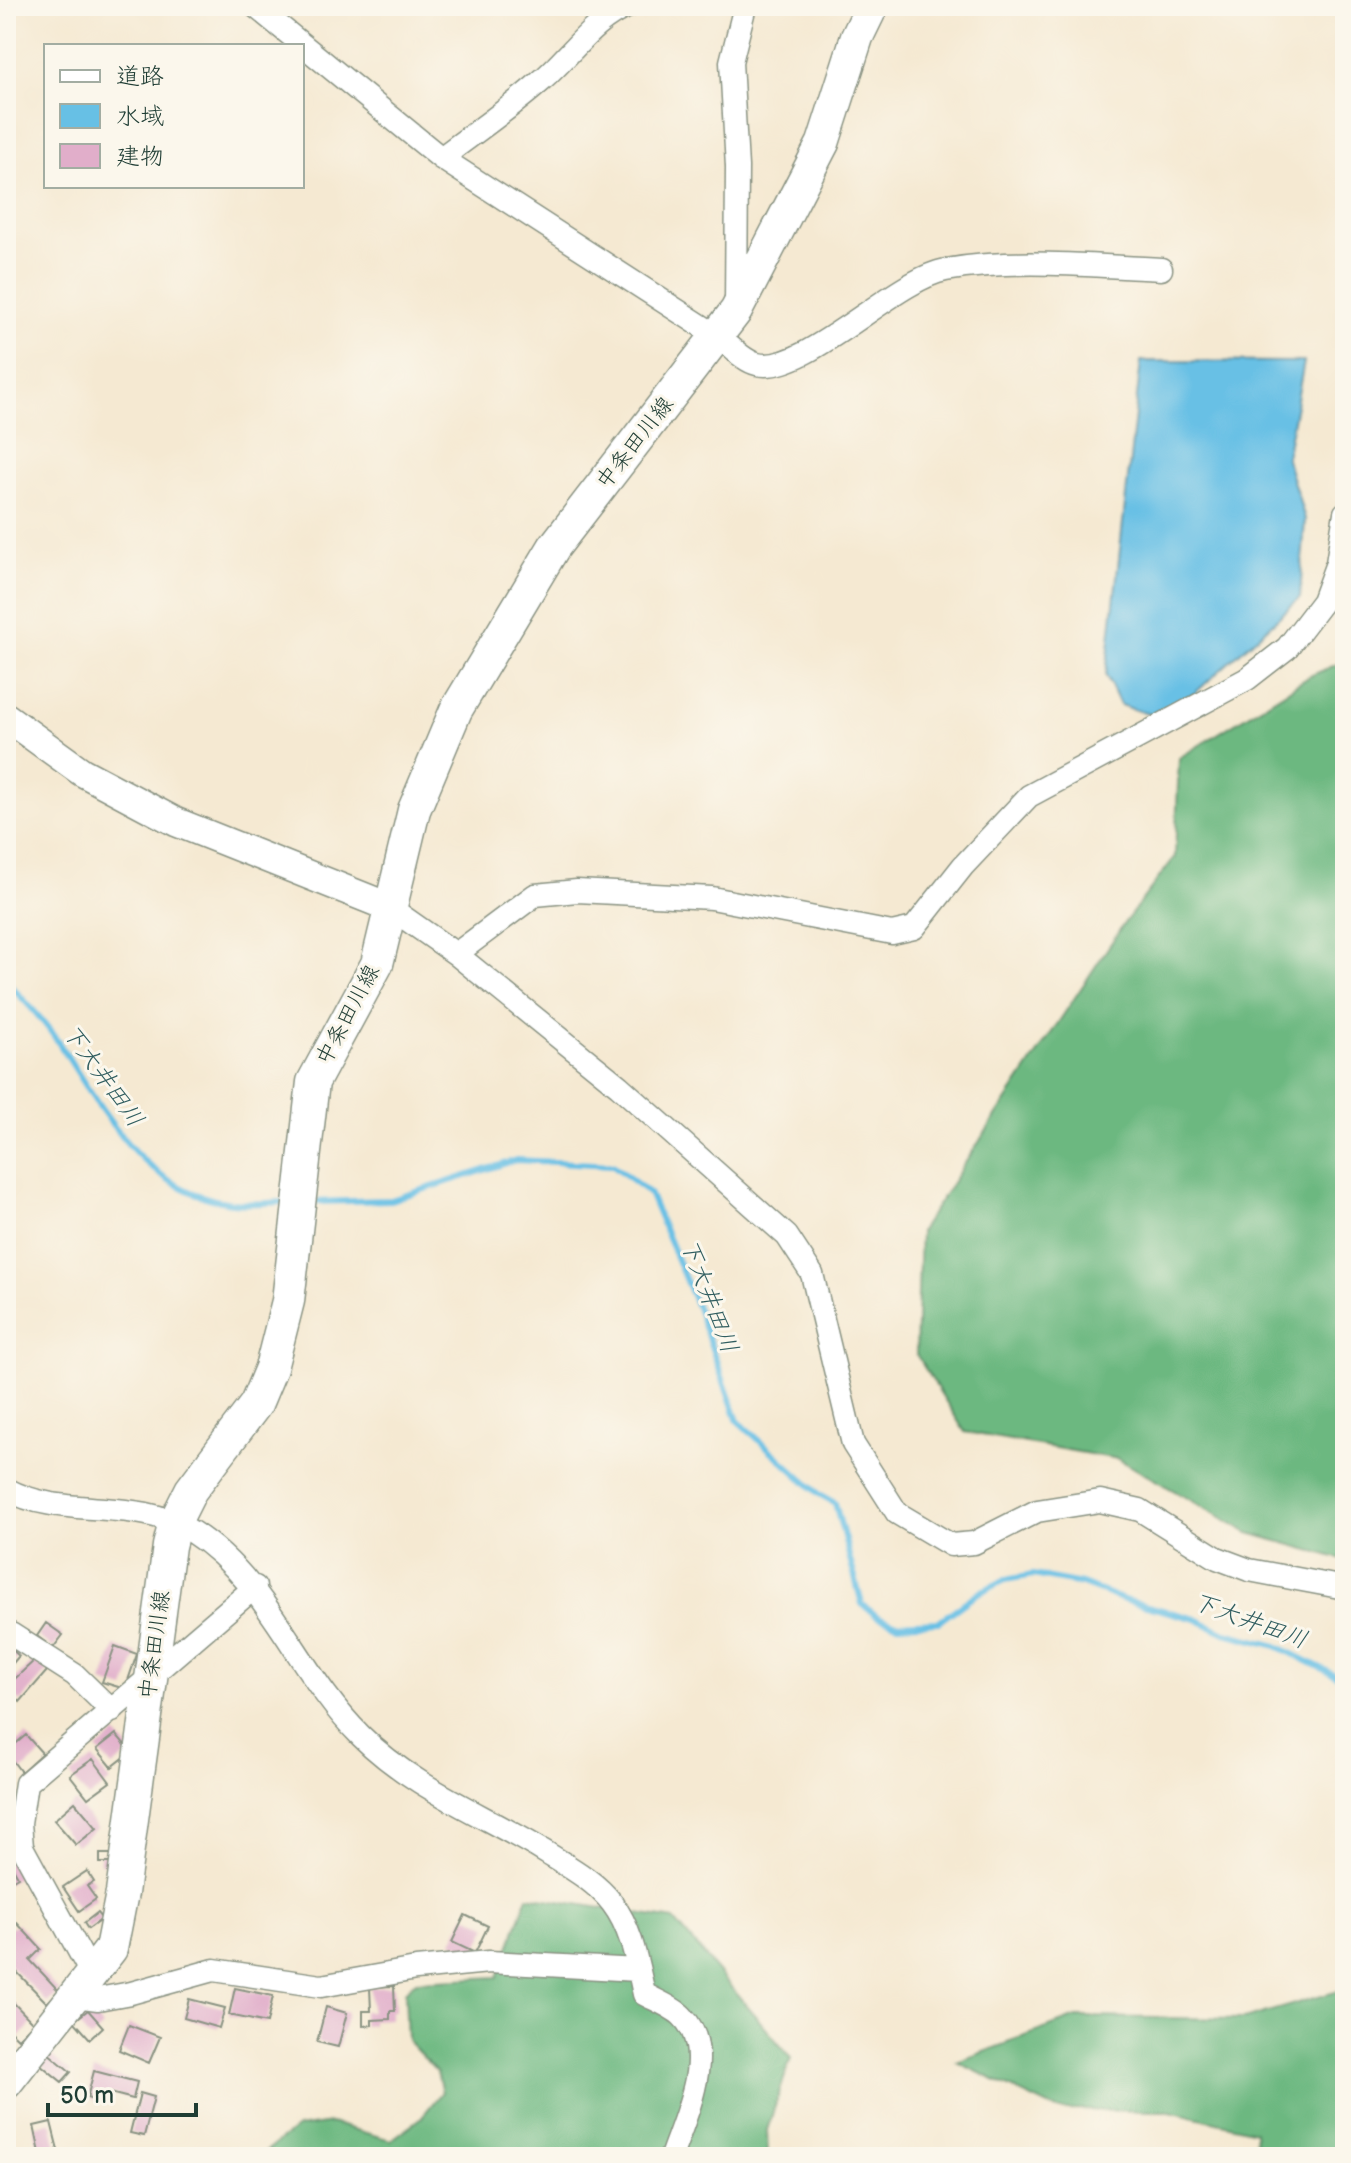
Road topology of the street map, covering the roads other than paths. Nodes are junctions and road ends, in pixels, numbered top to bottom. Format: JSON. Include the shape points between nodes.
{"nodes":[{"id":1,"x":255,"y":6,"type":"edge"},
{"id":2,"x":629,"y":6,"type":"edge"},
{"id":3,"x":745,"y":6,"type":"edge"},
{"id":4,"x":872,"y":6,"type":"edge"},
{"id":5,"x":302,"y":44,"type":"edge"},
{"id":6,"x":304,"y":46,"type":"edge"},
{"id":7,"x":441,"y":158,"type":"junction"},
{"id":8,"x":1161,"y":269,"type":"dead end"},
{"id":9,"x":727,"y":323,"type":"junction"},
{"id":10,"x":1345,"y":513,"type":"edge"},
{"id":11,"x":6,"y":717,"type":"edge"},
{"id":12,"x":389,"y":907,"type":"junction"},
{"id":13,"x":456,"y":954,"type":"junction"},
{"id":14,"x":6,"y":1489,"type":"edge"},
{"id":15,"x":175,"y":1522,"type":"junction"},
{"id":16,"x":255,"y":1587,"type":"junction"},
{"id":17,"x":1345,"y":1588,"type":"edge"},
{"id":18,"x":11,"y":1634,"type":"dead end"},
{"id":19,"x":150,"y":1681,"type":"junction"},
{"id":20,"x":112,"y":1711,"type":"junction"},
{"id":21,"x":638,"y":1970,"type":"junction"},
{"id":22,"x":83,"y":1986,"type":"junction"},
{"id":23,"x":6,"y":2083,"type":"edge"},
{"id":24,"x":671,"y":2157,"type":"edge"}],
"edges":[{"from":1,"to":5,"type":"street"},
{"from":2,"to":7,"type":"street","via":[[581,40],[542,82]]},
{"from":3,"to":9,"type":"street","via":[[731,62],[737,167]]},
{"from":4,"to":9,"type":"main road","name":"中条田川線","via":[[823,143]]},
{"from":6,"to":7,"type":"street"},
{"from":7,"to":9,"type":"street"},
{"from":8,"to":9,"type":"street","via":[[1021,264],[943,270],[793,360],[769,366],[753,364]]},
{"from":9,"to":12,"type":"main road","name":"中条田川線","via":[[554,547],[456,710],[414,810]]},
{"from":10,"to":13,"type":"street","via":[[1337,563],[1323,601],[1287,648],[1247,679],[1029,796],[914,928],[892,933],[712,898],[577,891],[535,895]]},
{"from":11,"to":12,"type":"street","via":[[82,772],[176,822]]},
{"from":12,"to":13,"type":"street"},
{"from":12,"to":15,"type":"main road","name":"中条田川線","via":[[377,964],[313,1082],[288,1301],[271,1368],[256,1404],[191,1490]]},
{"from":13,"to":17,"type":"street","via":[[619,1086],[787,1236],[812,1274],[853,1444],[897,1513],[951,1545],[974,1543],[1037,1511],[1100,1501],[1140,1510],[1217,1558],[1249,1570]]},
{"from":14,"to":15,"type":"street","via":[[29,1502],[120,1509]]},
{"from":15,"to":16,"type":"street"},
{"from":15,"to":19,"type":"main road","name":"中条田川線"},
{"from":16,"to":19,"type":"street"},
{"from":16,"to":21,"type":"street","via":[[306,1669],[360,1736],[421,1785],[491,1819],[585,1876],[612,1903],[626,1927]]},
{"from":18,"to":20,"type":"street","via":[[75,1675]]},
{"from":19,"to":20,"type":"street"},
{"from":19,"to":22,"type":"main road","name":"中条田川線","via":[[111,1949]]},
{"from":20,"to":22,"type":"street","via":[[26,1783],[20,1823],[22,1847]]},
{"from":21,"to":22,"type":"street","via":[[489,1962],[321,1986],[214,1970],[98,1999]]},
{"from":21,"to":24,"type":"street","via":[[644,1994],[683,2016],[699,2051],[697,2077]]},
{"from":22,"to":23,"type":"main road","name":"中条田川線"}]}
